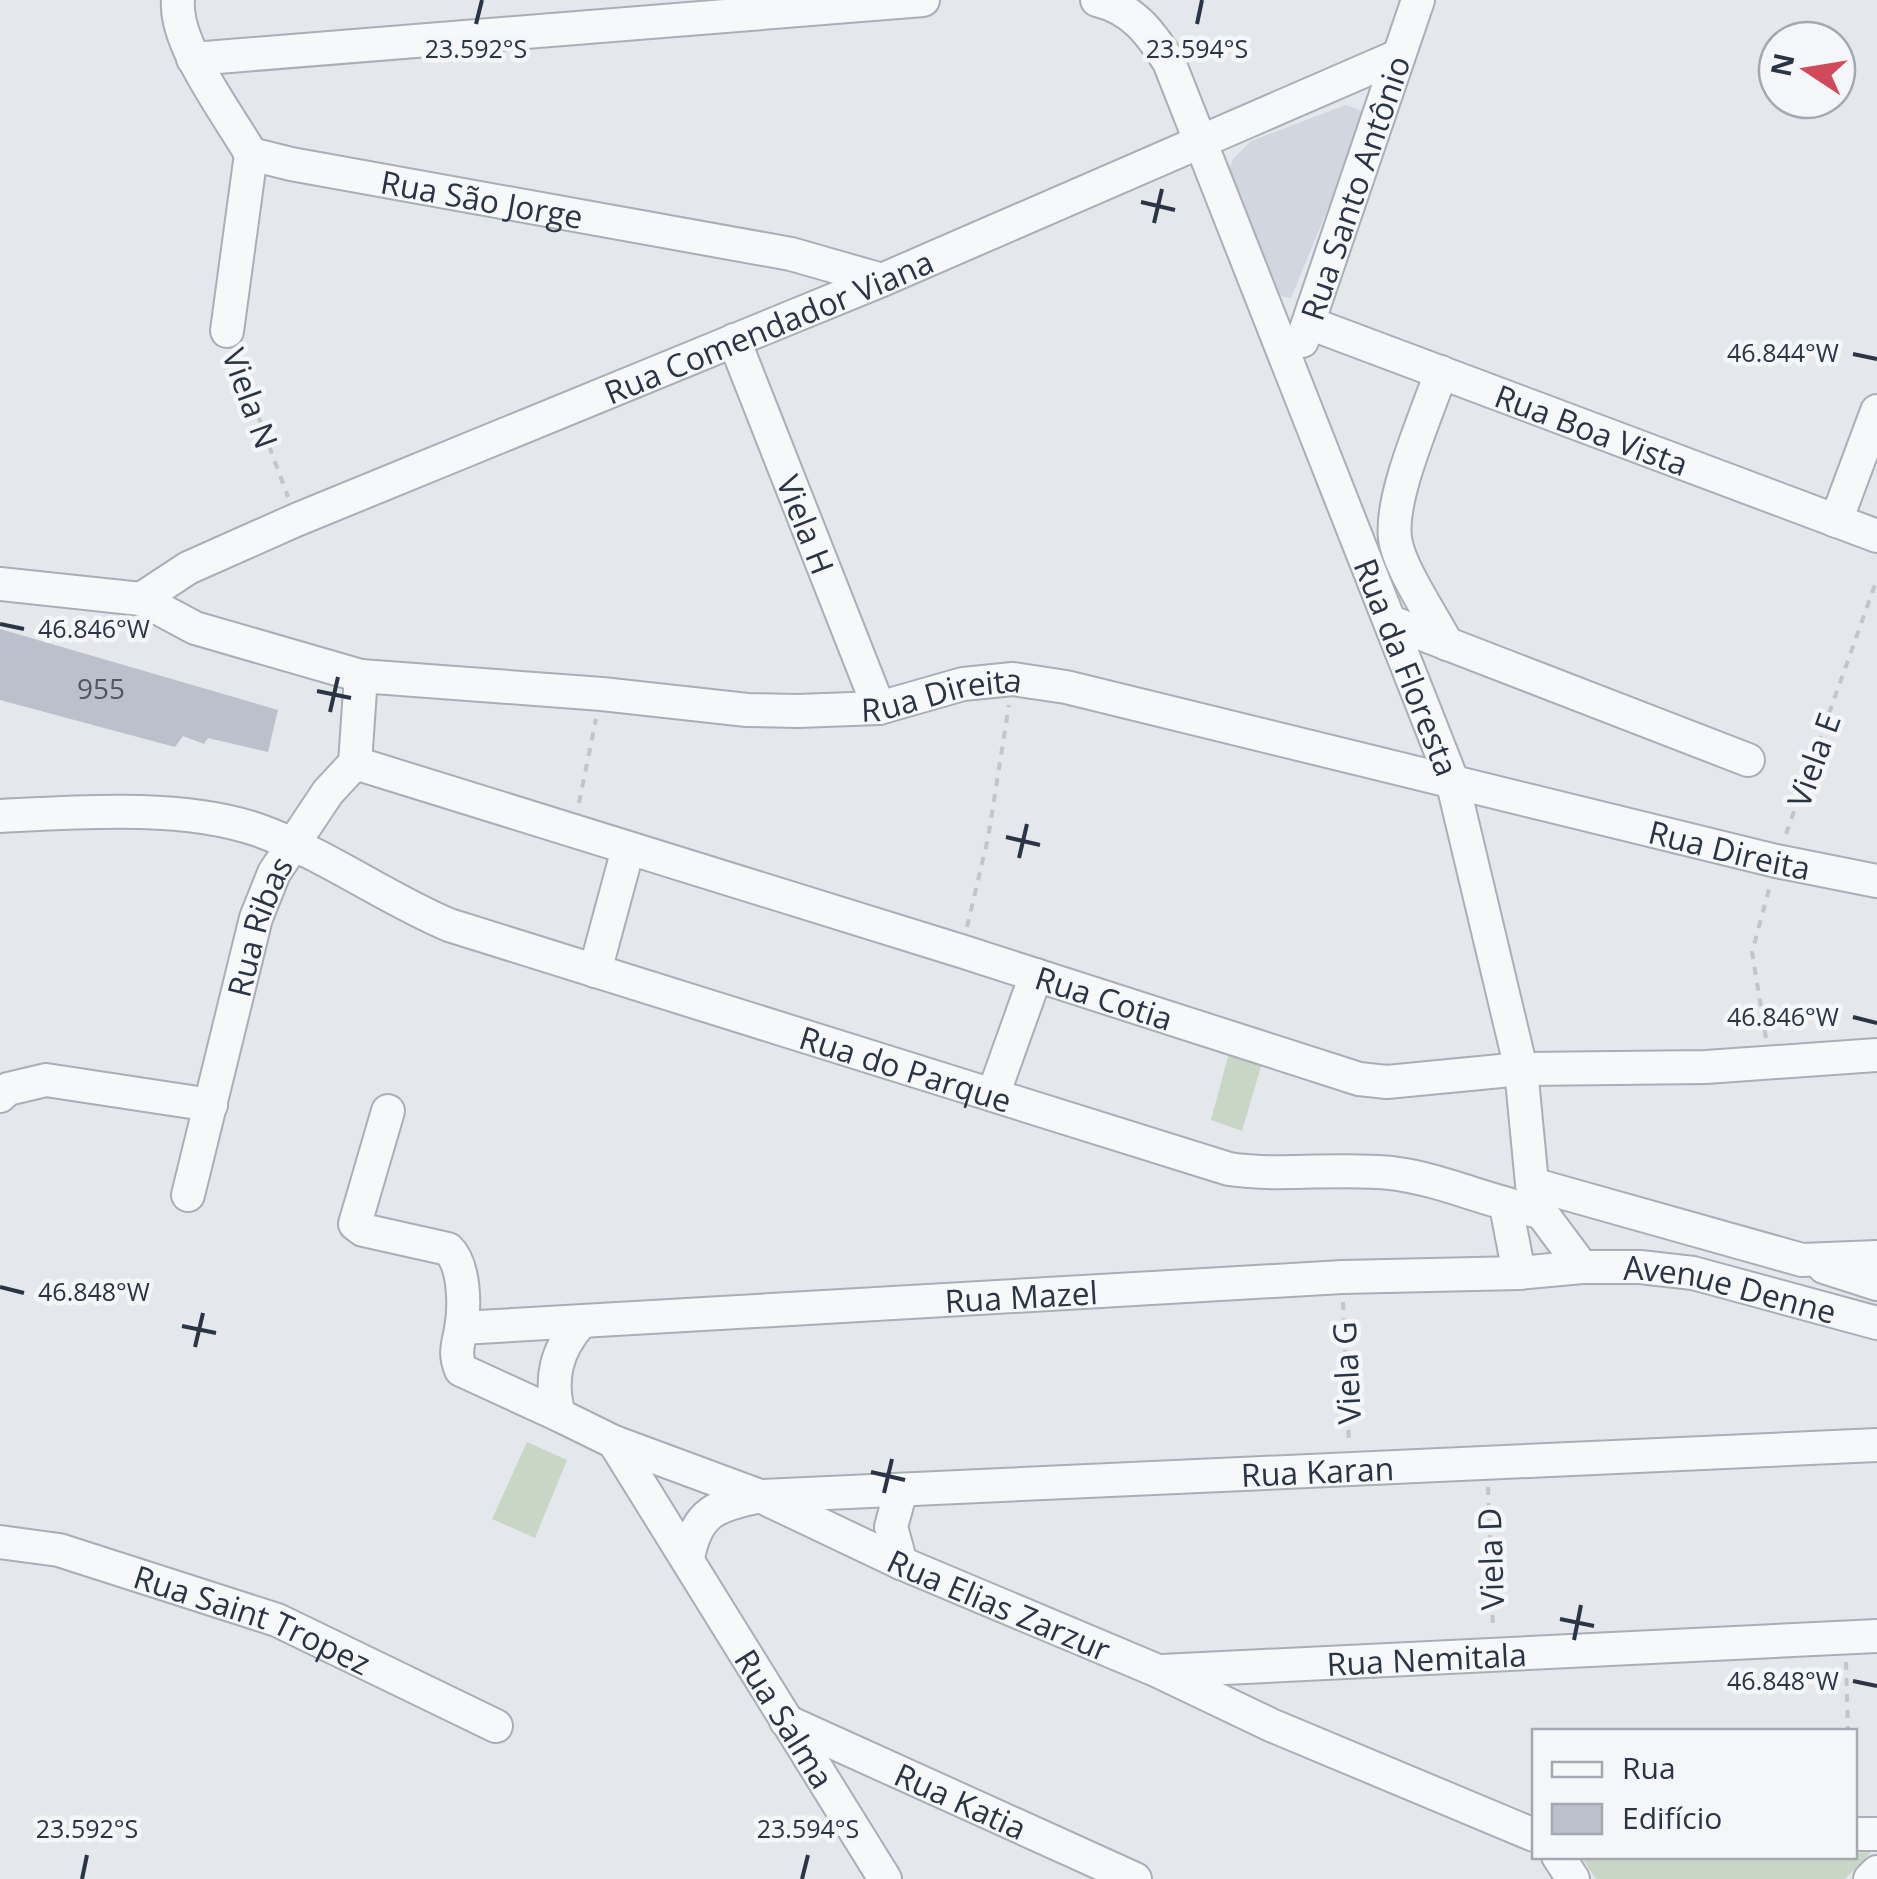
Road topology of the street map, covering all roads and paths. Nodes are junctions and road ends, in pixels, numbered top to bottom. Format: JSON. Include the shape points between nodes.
{"nodes":[{"id":1,"x":178,"y":0,"type":"edge"},
{"id":2,"x":923,"y":0,"type":"edge"},
{"id":3,"x":1097,"y":0,"type":"edge"},
{"id":4,"x":1418,"y":0,"type":"edge"},
{"id":5,"x":1398,"y":56,"type":"junction"},
{"id":6,"x":193,"y":59,"type":"junction"},
{"id":7,"x":1203,"y":142,"type":"junction"},
{"id":8,"x":251,"y":154,"type":"junction"},
{"id":9,"x":882,"y":280,"type":"junction"},
{"id":10,"x":1262,"y":300,"type":"junction"},
{"id":11,"x":1312,"y":315,"type":"junction"},
{"id":12,"x":227,"y":331,"type":"joint"},
{"id":13,"x":734,"y":340,"type":"junction"},
{"id":14,"x":1441,"y":372,"type":"junction"},
{"id":15,"x":1290,"y":373,"type":"junction"},
{"id":16,"x":1877,"y":411,"type":"edge"},
{"id":17,"x":296,"y":520,"type":"junction"},
{"id":18,"x":1836,"y":521,"type":"junction"},
{"id":19,"x":1877,"y":536,"type":"edge"},
{"id":20,"x":1877,"y":580,"type":"edge"},
{"id":21,"x":0,"y":584,"type":"edge"},
{"id":22,"x":142,"y":599,"type":"junction"},
{"id":23,"x":1391,"y":622,"type":"junction"},
{"id":24,"x":1447,"y":644,"type":"junction"},
{"id":25,"x":362,"y":676,"type":"junction"},
{"id":26,"x":1013,"y":679,"type":"junction"},
{"id":27,"x":602,"y":694,"type":"junction"},
{"id":28,"x":879,"y":708,"type":"junction"},
{"id":29,"x":1748,"y":760,"type":"dead end"},
{"id":30,"x":355,"y":763,"type":"junction"},
{"id":31,"x":1452,"y":780,"type":"junction"},
{"id":32,"x":0,"y":816,"type":"edge"},
{"id":33,"x":573,"y":832,"type":"junction"},
{"id":34,"x":294,"y":844,"type":"junction"},
{"id":35,"x":628,"y":848,"type":"junction"},
{"id":36,"x":1776,"y":861,"type":"junction"},
{"id":37,"x":1877,"y":881,"type":"edge"},
{"id":38,"x":961,"y":951,"type":"junction"},
{"id":39,"x":594,"y":971,"type":"junction"},
{"id":40,"x":1036,"y":974,"type":"junction"},
{"id":41,"x":1877,"y":1055,"type":"edge"},
{"id":42,"x":1770,"y":1060,"type":"junction"},
{"id":43,"x":1521,"y":1069,"type":"junction"},
{"id":44,"x":0,"y":1096,"type":"edge"},
{"id":45,"x":993,"y":1096,"type":"junction"},
{"id":46,"x":211,"y":1105,"type":"junction"},
{"id":47,"x":388,"y":1112,"type":"dead end"},
{"id":48,"x":188,"y":1196,"type":"dead end"},
{"id":49,"x":1536,"y":1198,"type":"junction"},
{"id":50,"x":1506,"y":1206,"type":"junction"},
{"id":51,"x":1877,"y":1258,"type":"edge"},
{"id":52,"x":1802,"y":1260,"type":"junction"},
{"id":53,"x":1582,"y":1266,"type":"junction"},
{"id":54,"x":1519,"y":1273,"type":"junction"},
{"id":55,"x":1342,"y":1278,"type":"junction"},
{"id":56,"x":1877,"y":1284,"type":"edge"},
{"id":57,"x":580,"y":1322,"type":"junction"},
{"id":58,"x":1877,"y":1323,"type":"edge"},
{"id":59,"x":462,"y":1328,"type":"junction"},
{"id":60,"x":559,"y":1415,"type":"junction"},
{"id":61,"x":614,"y":1442,"type":"junction"},
{"id":62,"x":1877,"y":1444,"type":"edge"},
{"id":63,"x":1487,"y":1462,"type":"junction"},
{"id":64,"x":1350,"y":1469,"type":"junction"},
{"id":65,"x":901,"y":1490,"type":"junction"},
{"id":66,"x":760,"y":1496,"type":"junction"},
{"id":67,"x":0,"y":1542,"type":"edge"},
{"id":68,"x":688,"y":1558,"type":"junction"},
{"id":69,"x":901,"y":1563,"type":"junction"},
{"id":70,"x":1861,"y":1637,"type":"edge"},
{"id":71,"x":1494,"y":1656,"type":"junction"},
{"id":72,"x":1281,"y":1666,"type":"junction"},
{"id":73,"x":1158,"y":1671,"type":"junction"},
{"id":74,"x":786,"y":1722,"type":"junction"},
{"id":75,"x":1270,"y":1725,"type":"junction"},
{"id":76,"x":496,"y":1726,"type":"dead end"},
{"id":77,"x":1848,"y":1729,"type":"edge"},
{"id":78,"x":1532,"y":1834,"type":"edge"},
{"id":79,"x":1877,"y":1872,"type":"edge"},
{"id":80,"x":885,"y":1879,"type":"edge"},
{"id":81,"x":1135,"y":1879,"type":"edge"},
{"id":82,"x":1870,"y":1879,"type":"edge"}],
"edges":[{"from":1,"to":6,"type":"street","via":[[179,26]]},
{"from":2,"to":6,"type":"street"},
{"from":3,"to":7,"type":"street","name":"Rua da Floresta","via":[[1149,30]]},
{"from":4,"to":5,"type":"street","name":"Rua Santo Antônio"},
{"from":5,"to":7,"type":"street","name":"Rua Comendador Viana"},
{"from":5,"to":11,"type":"street","name":"Rua Santo Antônio"},
{"from":6,"to":8,"type":"street"},
{"from":7,"to":9,"type":"street","name":"Rua Comendador Viana"},
{"from":7,"to":10,"type":"street","name":"Rua da Floresta"},
{"from":8,"to":9,"type":"street","name":"Rua São Jorge","via":[[790,254]]},
{"from":8,"to":12,"type":"street","name":"Viela N"},
{"from":9,"to":13,"type":"street","name":"Rua Comendador Viana"},
{"from":10,"to":11,"type":"street","name":"Rua Boa Vista"},
{"from":10,"to":15,"type":"street","name":"Rua da Floresta"},
{"from":11,"to":14,"type":"street","name":"Rua Boa Vista"},
{"from":11,"to":15,"type":"street","name":"Rua Santo Antônio"},
{"from":12,"to":17,"type":"path","name":"Viela N"},
{"from":13,"to":17,"type":"street","name":"Rua Comendador Viana"},
{"from":13,"to":28,"type":"street","name":"Viela H"},
{"from":14,"to":18,"type":"street","name":"Rua Boa Vista"},
{"from":14,"to":24,"type":"street","via":[[1402,488],[1395,539]]},
{"from":15,"to":23,"type":"street","name":"Rua da Floresta"},
{"from":16,"to":18,"type":"street"},
{"from":17,"to":22,"type":"street","name":"Rua Comendador Viana","via":[[188,568]]},
{"from":18,"to":19,"type":"street","name":"Rua Boa Vista"},
{"from":20,"to":36,"type":"path","name":"Viela E"},
{"from":21,"to":22,"type":"street","name":"Rua Direita"},
{"from":22,"to":25,"type":"street","name":"Rua Direita","via":[[195,628]]},
{"from":23,"to":24,"type":"street"},
{"from":23,"to":31,"type":"street","name":"Rua da Floresta"},
{"from":24,"to":29,"type":"street"},
{"from":25,"to":27,"type":"street","name":"Rua Direita"},
{"from":25,"to":30,"type":"street"},
{"from":26,"to":28,"type":"street","name":"Rua Direita","via":[[963,684]]},
{"from":26,"to":31,"type":"street","name":"Rua Direita"},
{"from":26,"to":38,"type":"path","via":[[988,838]]},
{"from":27,"to":28,"type":"street","name":"Rua Direita","via":[[747,710]]},
{"from":27,"to":33,"type":"path"},
{"from":30,"to":33,"type":"street","name":"Rua Cotia"},
{"from":30,"to":34,"type":"street","name":"Rua Ribas"},
{"from":31,"to":36,"type":"street","name":"Rua Direita"},
{"from":31,"to":43,"type":"street","name":"Rua da Floresta"},
{"from":32,"to":34,"type":"street","name":"Rua do Parque","via":[[172,814],[227,822]]},
{"from":33,"to":35,"type":"street","name":"Rua Cotia"},
{"from":34,"to":39,"type":"street","name":"Rua do Parque","via":[[449,926]]},
{"from":34,"to":46,"type":"street","name":"Rua Ribas","via":[[256,918]]},
{"from":35,"to":38,"type":"street","name":"Rua Cotia"},
{"from":35,"to":39,"type":"street"},
{"from":36,"to":37,"type":"street","name":"Rua Direita"},
{"from":36,"to":42,"type":"path","name":"Viela E","via":[[1752,952]]},
{"from":38,"to":40,"type":"street","name":"Rua Cotia"},
{"from":39,"to":45,"type":"street","name":"Rua do Parque"},
{"from":40,"to":43,"type":"street","name":"Rua Cotia","via":[[1358,1079]]},
{"from":40,"to":45,"type":"street"},
{"from":41,"to":42,"type":"street","name":"Rua Cotia"},
{"from":42,"to":43,"type":"street","name":"Rua Cotia"},
{"from":43,"to":49,"type":"street","name":"Rua da Floresta"},
{"from":44,"to":46,"type":"street","via":[[46,1080]]},
{"from":45,"to":50,"type":"street","name":"Rua do Parque","via":[[1229,1169],[1392,1173]]},
{"from":46,"to":48,"type":"street","name":"Rua Ribas"},
{"from":47,"to":59,"type":"street","via":[[356,1224],[448,1249],[462,1283]]},
{"from":49,"to":50,"type":"street","name":"Rua do Parque"},
{"from":49,"to":52,"type":"street"},
{"from":49,"to":53,"type":"street"},
{"from":50,"to":54,"type":"street"},
{"from":51,"to":52,"type":"street"},
{"from":52,"to":56,"type":"street"},
{"from":53,"to":54,"type":"street","name":"Rua Mazel"},
{"from":53,"to":58,"type":"street","name":"Avenue Denne","via":[[1692,1273]]},
{"from":54,"to":55,"type":"street","name":"Rua Mazel"},
{"from":55,"to":57,"type":"street","name":"Rua Mazel"},
{"from":55,"to":64,"type":"path","name":"Viela G"},
{"from":57,"to":59,"type":"street","name":"Rua Mazel"},
{"from":57,"to":60,"type":"street","via":[[557,1362],[553,1394]]},
{"from":59,"to":60,"type":"street","name":"Rua Elias Zarzur","via":[[456,1356],[461,1370]]},
{"from":60,"to":61,"type":"street","name":"Rua Elias Zarzur"},
{"from":61,"to":66,"type":"street","name":"Rua Elias Zarzur"},
{"from":61,"to":68,"type":"street","name":"Rua Salma"},
{"from":62,"to":63,"type":"street","name":"Rua Karan"},
{"from":63,"to":64,"type":"street","name":"Rua Karan"},
{"from":63,"to":71,"type":"path","name":"Viela D"},
{"from":64,"to":65,"type":"street","name":"Rua Karan"},
{"from":65,"to":66,"type":"street","name":"Rua Karan"},
{"from":65,"to":69,"type":"street","via":[[890,1527]]},
{"from":66,"to":68,"type":"street","via":[[714,1510],[701,1521]]},
{"from":66,"to":69,"type":"street","name":"Rua Elias Zarzur"},
{"from":67,"to":76,"type":"street","name":"Rua Saint Tropez","via":[[59,1550],[277,1620]]},
{"from":68,"to":74,"type":"street","name":"Rua Salma"},
{"from":69,"to":73,"type":"street","name":"Rua Elias Zarzur"},
{"from":70,"to":71,"type":"street","name":"Rua Nemitala"},
{"from":70,"to":77,"type":"path"},
{"from":71,"to":72,"type":"street","name":"Rua Nemitala"},
{"from":72,"to":73,"type":"street","name":"Rua Nemitala"},
{"from":72,"to":75,"type":"street","via":[[1265,1696]]},
{"from":73,"to":75,"type":"street","name":"Rua Elias Zarzur"},
{"from":74,"to":80,"type":"street","name":"Rua Salma"},
{"from":74,"to":81,"type":"street","name":"Rua Katia"},
{"from":75,"to":78,"type":"street","name":"Rua Elias Zarzur"},
{"from":79,"to":82,"type":"street"}]}
